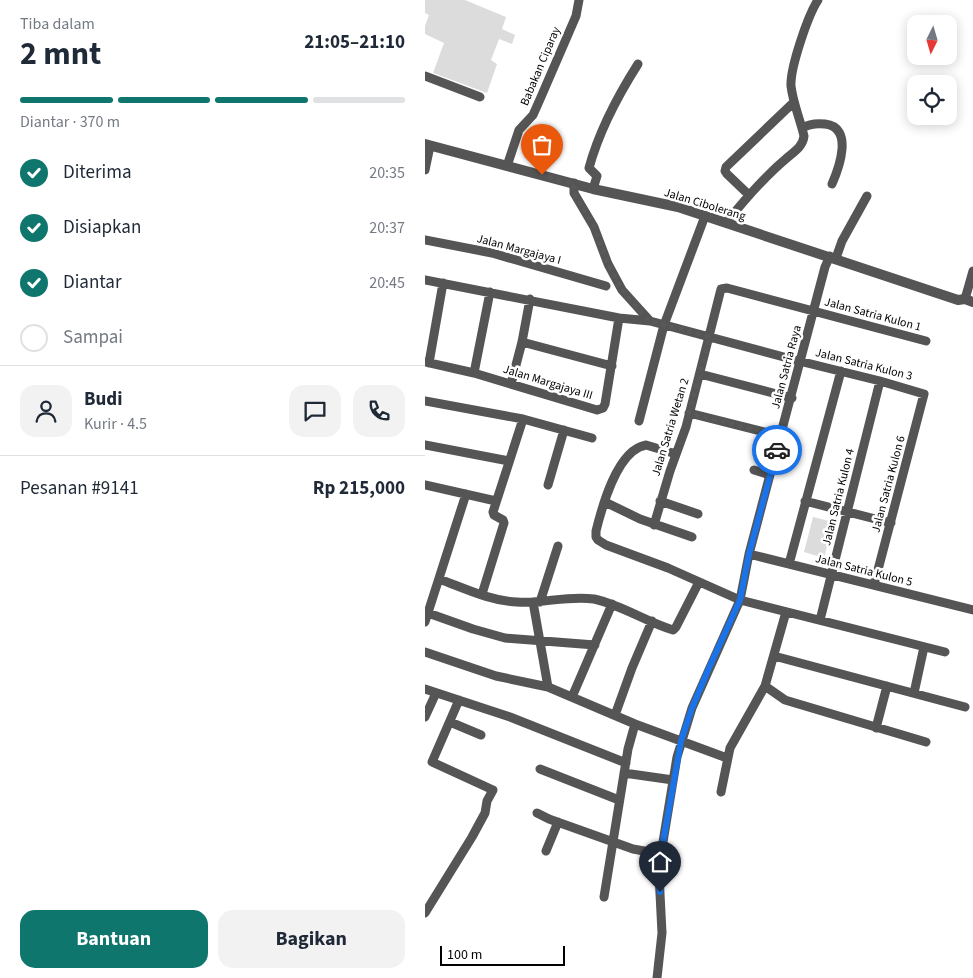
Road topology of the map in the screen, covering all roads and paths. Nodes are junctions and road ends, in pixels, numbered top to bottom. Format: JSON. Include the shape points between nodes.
{"nodes":[{"id":1,"x":579,"y":0,"type":"edge"},
{"id":2,"x":818,"y":0,"type":"edge"},
{"id":3,"x":638,"y":64,"type":"dead end"},
{"id":4,"x":425,"y":76,"type":"edge"},
{"id":5,"x":480,"y":97,"type":"dead end"},
{"id":6,"x":794,"y":102,"type":"junction"},
{"id":7,"x":802,"y":128,"type":"junction"},
{"id":8,"x":427,"y":145,"type":"edge"},
{"id":9,"x":507,"y":166,"type":"junction"},
{"id":10,"x":425,"y":170,"type":"edge"},
{"id":11,"x":574,"y":184,"type":"junction"},
{"id":12,"x":832,"y":184,"type":"dead end"},
{"id":13,"x":593,"y":189,"type":"junction"},
{"id":14,"x":749,"y":195,"type":"junction"},
{"id":15,"x":867,"y":196,"type":"dead end"},
{"id":16,"x":705,"y":216,"type":"junction"},
{"id":17,"x":726,"y":223,"type":"junction"},
{"id":18,"x":425,"y":240,"type":"edge"},
{"id":19,"x":833,"y":257,"type":"junction"},
{"id":20,"x":973,"y":271,"type":"edge"},
{"id":21,"x":425,"y":280,"type":"edge"},
{"id":22,"x":443,"y":284,"type":"junction"},
{"id":23,"x":606,"y":286,"type":"dead end"},
{"id":24,"x":491,"y":292,"type":"junction"},
{"id":25,"x":530,"y":299,"type":"junction"},
{"id":26,"x":969,"y":300,"type":"edge"},
{"id":27,"x":814,"y":311,"type":"junction"},
{"id":28,"x":619,"y":318,"type":"junction"},
{"id":29,"x":649,"y":321,"type":"junction"},
{"id":30,"x":665,"y":325,"type":"junction"},
{"id":31,"x":710,"y":337,"type":"junction"},
{"id":32,"x":926,"y":341,"type":"dead end"},
{"id":33,"x":523,"y":342,"type":"junction"},
{"id":34,"x":427,"y":362,"type":"edge"},
{"id":35,"x":801,"y":362,"type":"junction"},
{"id":36,"x":612,"y":366,"type":"junction"},
{"id":37,"x":841,"y":371,"type":"junction"},
{"id":38,"x":473,"y":373,"type":"junction"},
{"id":39,"x":700,"y":374,"type":"junction"},
{"id":40,"x":880,"y":381,"type":"junction"},
{"id":41,"x":511,"y":384,"type":"junction"},
{"id":42,"x":920,"y":392,"type":"joint"},
{"id":43,"x":791,"y":398,"type":"junction"},
{"id":44,"x":425,"y":401,"type":"edge"},
{"id":45,"x":689,"y":413,"type":"junction"},
{"id":46,"x":523,"y":419,"type":"junction"},
{"id":47,"x":639,"y":421,"type":"dead end"},
{"id":48,"x":564,"y":430,"type":"junction"},
{"id":49,"x":780,"y":436,"type":"junction"},
{"id":50,"x":591,"y":438,"type":"dead end"},
{"id":51,"x":425,"y":445,"type":"edge"},
{"id":52,"x":676,"y":454,"type":"junction"},
{"id":53,"x":509,"y":461,"type":"junction"},
{"id":54,"x":754,"y":470,"type":"dead end"},
{"id":55,"x":770,"y":475,"type":"junction"},
{"id":56,"x":548,"y":485,"type":"dead end"},
{"id":57,"x":426,"y":489,"type":"edge"},
{"id":58,"x":465,"y":494,"type":"junction"},
{"id":59,"x":496,"y":501,"type":"junction"},
{"id":60,"x":660,"y":501,"type":"junction"},
{"id":61,"x":805,"y":501,"type":"junction"},
{"id":62,"x":605,"y":502,"type":"junction"},
{"id":63,"x":848,"y":512,"type":"junction"},
{"id":64,"x":698,"y":514,"type":"dead end"},
{"id":65,"x":891,"y":523,"type":"junction"},
{"id":66,"x":654,"y":525,"type":"junction"},
{"id":67,"x":692,"y":537,"type":"dead end"},
{"id":68,"x":558,"y":546,"type":"dead end"},
{"id":69,"x":749,"y":554,"type":"junction"},
{"id":70,"x":789,"y":564,"type":"junction"},
{"id":71,"x":831,"y":575,"type":"junction"},
{"id":72,"x":439,"y":579,"type":"junction"},
{"id":73,"x":699,"y":582,"type":"junction"},
{"id":74,"x":874,"y":586,"type":"junction"},
{"id":75,"x":482,"y":594,"type":"junction"},
{"id":76,"x":740,"y":600,"type":"junction"},
{"id":77,"x":537,"y":602,"type":"junction"},
{"id":78,"x":612,"y":604,"type":"junction"},
{"id":79,"x":973,"y":610,"type":"edge"},
{"id":80,"x":786,"y":612,"type":"junction"},
{"id":81,"x":428,"y":613,"type":"junction"},
{"id":82,"x":819,"y":620,"type":"junction"},
{"id":83,"x":652,"y":621,"type":"junction"},
{"id":84,"x":425,"y":622,"type":"edge"},
{"id":85,"x":540,"y":641,"type":"junction"},
{"id":86,"x":595,"y":645,"type":"junction"},
{"id":87,"x":924,"y":647,"type":"junction"},
{"id":88,"x":425,"y":652,"type":"edge"},
{"id":89,"x":945,"y":652,"type":"dead end"},
{"id":90,"x":774,"y":656,"type":"junction"},
{"id":91,"x":765,"y":686,"type":"junction"},
{"id":92,"x":887,"y":686,"type":"junction"},
{"id":93,"x":548,"y":687,"type":"junction"},
{"id":94,"x":425,"y":689,"type":"edge"},
{"id":95,"x":436,"y":693,"type":"junction"},
{"id":96,"x":914,"y":693,"type":"junction"},
{"id":97,"x":572,"y":697,"type":"junction"},
{"id":98,"x":459,"y":700,"type":"junction"},
{"id":99,"x":965,"y":707,"type":"dead end"},
{"id":100,"x":615,"y":715,"type":"junction"},
{"id":101,"x":425,"y":717,"type":"edge"},
{"id":102,"x":450,"y":722,"type":"junction"},
{"id":103,"x":635,"y":724,"type":"junction"},
{"id":104,"x":876,"y":728,"type":"junction"},
{"id":105,"x":481,"y":735,"type":"dead end"},
{"id":106,"x":681,"y":741,"type":"junction"},
{"id":107,"x":926,"y":742,"type":"dead end"},
{"id":108,"x":727,"y":758,"type":"junction"},
{"id":109,"x":626,"y":763,"type":"junction"},
{"id":110,"x":540,"y":769,"type":"dead end"},
{"id":111,"x":624,"y":773,"type":"junction"},
{"id":112,"x":673,"y":780,"type":"junction"},
{"id":113,"x":721,"y":792,"type":"dead end"},
{"id":114,"x":619,"y":800,"type":"junction"},
{"id":115,"x":537,"y":813,"type":"dead end"},
{"id":116,"x":558,"y":822,"type":"junction"},
{"id":117,"x":613,"y":842,"type":"junction"},
{"id":118,"x":546,"y":850,"type":"dead end"},
{"id":119,"x":661,"y":854,"type":"junction"},
{"id":120,"x":604,"y":897,"type":"dead end"},
{"id":121,"x":425,"y":913,"type":"edge"},
{"id":122,"x":657,"y":978,"type":"edge"}],
"edges":[{"from":1,"to":9,"type":"street","name":"Babakan Ciparay","via":[[576,16],[541,97],[533,115],[519,130]]},
{"from":2,"to":6,"type":"street","via":[[794,62],[791,79]]},
{"from":3,"to":13,"type":"street","via":[[601,132],[589,166],[597,176]]},
{"from":4,"to":5,"type":"street"},
{"from":6,"to":7,"type":"street"},
{"from":6,"to":14,"type":"street","via":[[726,167],[727,174]]},
{"from":7,"to":12,"type":"street","via":[[828,124],[841,136],[842,156]]},
{"from":7,"to":14,"type":"street","via":[[803,140],[799,147],[764,177]]},
{"from":8,"to":9,"type":"street","name":"Jalan Cibolerang"},
{"from":8,"to":10,"type":"street"},
{"from":9,"to":11,"type":"street","name":"Jalan Cibolerang"},
{"from":11,"to":13,"type":"street","name":"Jalan Cibolerang"},
{"from":11,"to":29,"type":"street","via":[[574,194],[594,227],[622,290]]},
{"from":13,"to":16,"type":"street","name":"Jalan Cibolerang","via":[[650,200]]},
{"from":14,"to":17,"type":"street"},
{"from":15,"to":19,"type":"street","name":"Jalan Satria Raya"},
{"from":16,"to":17,"type":"street","name":"Jalan Cibolerang"},
{"from":16,"to":30,"type":"street"},
{"from":17,"to":19,"type":"street","name":"Jalan Cibolerang"},
{"from":18,"to":23,"type":"street","name":"Jalan Margajaya I","via":[[492,253]]},
{"from":19,"to":26,"type":"street","name":"Jalan Cibolerang","via":[[958,300]]},
{"from":19,"to":27,"type":"street","name":"Jalan Satria Raya","via":[[825,267]]},
{"from":20,"to":26,"type":"street"},
{"from":21,"to":22,"type":"street","name":"Jalan Satria Kulon 3"},
{"from":22,"to":24,"type":"street","name":"Jalan Satria Kulon 3"},
{"from":22,"to":34,"type":"street"},
{"from":24,"to":25,"type":"street","name":"Jalan Satria Kulon 3"},
{"from":24,"to":38,"type":"street"},
{"from":25,"to":28,"type":"street","name":"Jalan Satria Kulon 3"},
{"from":25,"to":33,"type":"street"},
{"from":27,"to":31,"type":"street","name":"Jalan Satria Kulon 1","via":[[724,288],[720,292]]},
{"from":27,"to":32,"type":"street","name":"Jalan Satria Kulon 1"},
{"from":27,"to":35,"type":"street","name":"Jalan Satria Raya"},
{"from":28,"to":29,"type":"street","name":"Jalan Satria Kulon 3"},
{"from":28,"to":36,"type":"street","name":"Jalan Margajaya III"},
{"from":29,"to":30,"type":"street","name":"Jalan Satria Kulon 3"},
{"from":30,"to":31,"type":"street","name":"Jalan Satria Kulon 3"},
{"from":30,"to":47,"type":"street"},
{"from":31,"to":35,"type":"street","name":"Jalan Satria Kulon 3"},
{"from":31,"to":39,"type":"street","name":"Jalan Satria Wetan 2"},
{"from":33,"to":36,"type":"street"},
{"from":33,"to":41,"type":"street"},
{"from":34,"to":38,"type":"street","name":"Jalan Margajaya III"},
{"from":35,"to":37,"type":"street","name":"Jalan Satria Kulon 3"},
{"from":35,"to":43,"type":"street","name":"Jalan Satria Raya"},
{"from":36,"to":41,"type":"street","name":"Jalan Margajaya III","via":[[605,404],[597,410]]},
{"from":37,"to":40,"type":"street","name":"Jalan Satria Kulon 3"},
{"from":37,"to":61,"type":"street"},
{"from":38,"to":41,"type":"street","name":"Jalan Margajaya III"},
{"from":39,"to":43,"type":"street"},
{"from":39,"to":45,"type":"street","name":"Jalan Satria Wetan 2"},
{"from":40,"to":42,"type":"street","name":"Jalan Satria Kulon 3"},
{"from":40,"to":63,"type":"street","name":"Jalan Satria Kulon 4"},
{"from":42,"to":65,"type":"street","name":"Jalan Satria Kulon 6","via":[[924,397]]},
{"from":43,"to":49,"type":"street","name":"Jalan Satria Raya"},
{"from":44,"to":46,"type":"street"},
{"from":45,"to":49,"type":"street"},
{"from":45,"to":52,"type":"street","name":"Jalan Satria Wetan 2"},
{"from":46,"to":48,"type":"street"},
{"from":46,"to":53,"type":"street"},
{"from":48,"to":50,"type":"street"},
{"from":48,"to":56,"type":"street"},
{"from":49,"to":55,"type":"street","name":"Jalan Satria Raya"},
{"from":51,"to":53,"type":"street"},
{"from":52,"to":60,"type":"street","name":"Jalan Satria Wetan 2"},
{"from":52,"to":62,"type":"street","via":[[642,446],[633,452],[616,472]]},
{"from":53,"to":59,"type":"street"},
{"from":54,"to":55,"type":"street"},
{"from":55,"to":69,"type":"street","name":"Jalan Satria Raya"},
{"from":57,"to":58,"type":"street"},
{"from":58,"to":59,"type":"street"},
{"from":58,"to":72,"type":"street"},
{"from":59,"to":75,"type":"street","via":[[493,514],[504,523]]},
{"from":60,"to":64,"type":"street"},
{"from":60,"to":66,"type":"street","name":"Jalan Satria Wetan 2"},
{"from":61,"to":63,"type":"street"},
{"from":61,"to":70,"type":"street"},
{"from":62,"to":66,"type":"street"},
{"from":62,"to":73,"type":"street","via":[[596,531],[598,540]]},
{"from":63,"to":65,"type":"street"},
{"from":63,"to":71,"type":"street","name":"Jalan Satria Kulon 4"},
{"from":65,"to":74,"type":"street","name":"Jalan Satria Kulon 6"},
{"from":66,"to":67,"type":"street"},
{"from":68,"to":77,"type":"street"},
{"from":69,"to":70,"type":"street","name":"Jalan Satria Kulon 5"},
{"from":69,"to":76,"type":"street","name":"Jalan Satria Raya"},
{"from":70,"to":71,"type":"street","name":"Jalan Satria Kulon 5"},
{"from":71,"to":74,"type":"street","name":"Jalan Satria Kulon 5"},
{"from":71,"to":82,"type":"street","name":"Jalan Satria Kulon 4"},
{"from":72,"to":75,"type":"street"},
{"from":72,"to":81,"type":"street"},
{"from":73,"to":76,"type":"street"},
{"from":73,"to":83,"type":"street","via":[[674,630]]},
{"from":74,"to":79,"type":"street","name":"Jalan Satria Kulon 5"},
{"from":75,"to":77,"type":"street","via":[[504,600]]},
{"from":76,"to":80,"type":"street"},
{"from":76,"to":106,"type":"street","name":"Jalan Satria Raya","via":[[692,708]]},
{"from":77,"to":78,"type":"street","via":[[575,598]]},
{"from":77,"to":85,"type":"street"},
{"from":78,"to":83,"type":"street"},
{"from":78,"to":86,"type":"street"},
{"from":80,"to":82,"type":"street"},
{"from":80,"to":90,"type":"street"},
{"from":81,"to":84,"type":"street"},
{"from":81,"to":85,"type":"street","via":[[492,635]]},
{"from":82,"to":87,"type":"street"},
{"from":83,"to":100,"type":"street"},
{"from":85,"to":86,"type":"street"},
{"from":85,"to":93,"type":"street"},
{"from":86,"to":97,"type":"street"},
{"from":87,"to":89,"type":"street"},
{"from":87,"to":96,"type":"street"},
{"from":88,"to":93,"type":"street","via":[[496,676]]},
{"from":90,"to":91,"type":"street"},
{"from":90,"to":92,"type":"street"},
{"from":91,"to":104,"type":"street","via":[[785,700]]},
{"from":91,"to":108,"type":"street"},
{"from":92,"to":96,"type":"street"},
{"from":92,"to":104,"type":"street"},
{"from":93,"to":97,"type":"street"},
{"from":94,"to":95,"type":"street"},
{"from":95,"to":98,"type":"street"},
{"from":95,"to":101,"type":"street"},
{"from":96,"to":99,"type":"street"},
{"from":97,"to":100,"type":"street"},
{"from":98,"to":102,"type":"street"},
{"from":98,"to":109,"type":"street"},
{"from":100,"to":103,"type":"street"},
{"from":102,"to":105,"type":"street"},
{"from":102,"to":121,"type":"street","via":[[432,763],[493,790],[485,813]]},
{"from":103,"to":106,"type":"street"},
{"from":103,"to":109,"type":"street"},
{"from":104,"to":107,"type":"street"},
{"from":106,"to":108,"type":"street"},
{"from":106,"to":112,"type":"street","name":"Jalan Satria Raya"},
{"from":108,"to":113,"type":"street"},
{"from":109,"to":111,"type":"street"},
{"from":110,"to":114,"type":"street"},
{"from":111,"to":112,"type":"street"},
{"from":111,"to":114,"type":"street"},
{"from":112,"to":119,"type":"street","name":"Jalan Satria Raya"},
{"from":114,"to":117,"type":"street"},
{"from":115,"to":116,"type":"street"},
{"from":116,"to":117,"type":"street"},
{"from":116,"to":118,"type":"street"},
{"from":117,"to":119,"type":"street"},
{"from":117,"to":120,"type":"street"},
{"from":119,"to":122,"type":"street","name":"Jalan Satria Raya","via":[[662,934]]}]}
